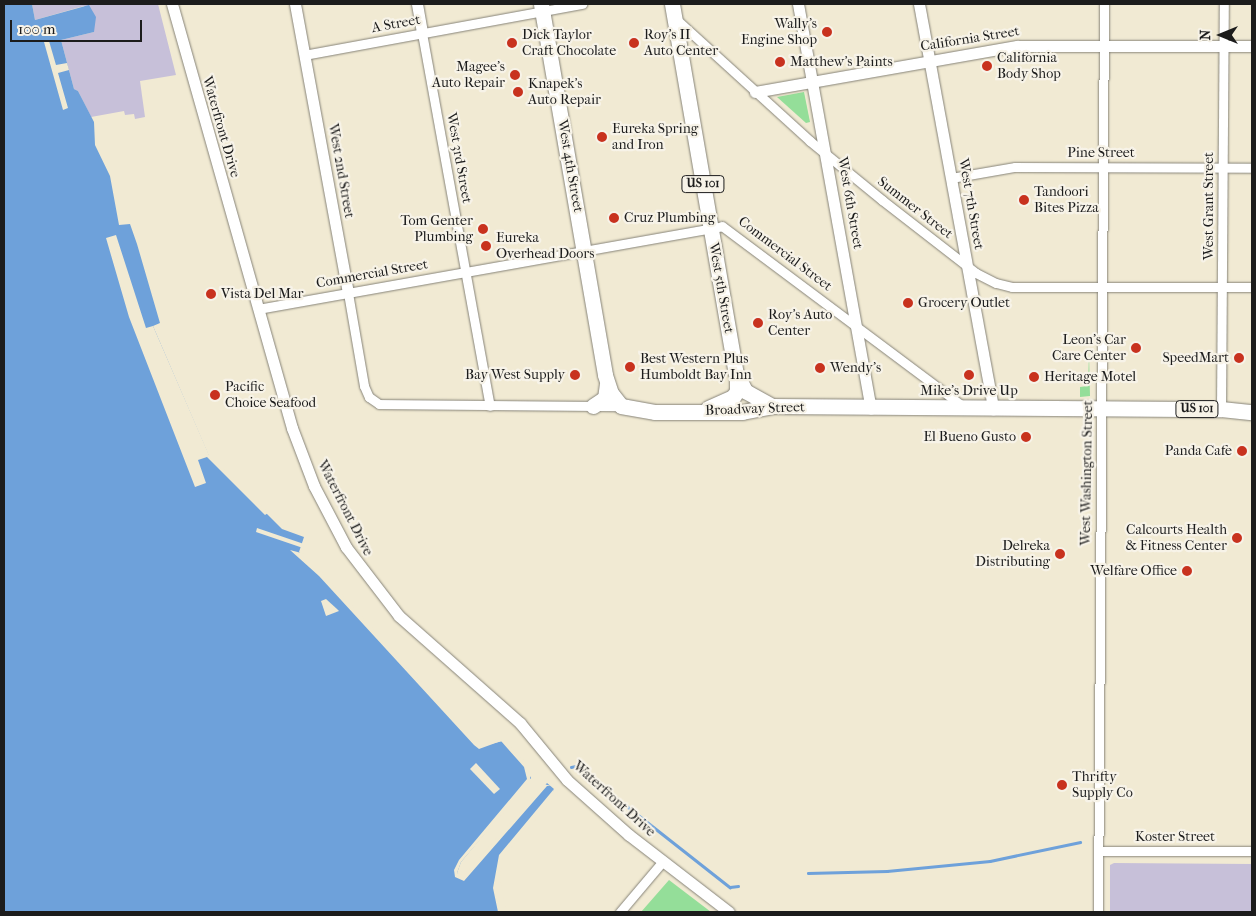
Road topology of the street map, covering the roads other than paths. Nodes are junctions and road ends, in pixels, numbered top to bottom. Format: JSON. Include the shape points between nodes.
{"nodes":[{"id":1,"x":172,"y":4,"type":"edge"},
{"id":2,"x":295,"y":4,"type":"edge"},
{"id":3,"x":417,"y":4,"type":"edge"},
{"id":4,"x":582,"y":4,"type":"edge"},
{"id":5,"x":798,"y":4,"type":"edge"},
{"id":6,"x":919,"y":4,"type":"edge"},
{"id":7,"x":1104,"y":4,"type":"edge"},
{"id":8,"x":1224,"y":4,"type":"edge"},
{"id":9,"x":542,"y":7,"type":"edge"},
{"id":10,"x":673,"y":10,"type":"edge"},
{"id":11,"x":422,"y":33,"type":"junction"},
{"id":12,"x":1104,"y":46,"type":"junction"},
{"id":13,"x":1223,"y":46,"type":"junction"},
{"id":14,"x":1252,"y":46,"type":"edge"},
{"id":15,"x":304,"y":54,"type":"junction"},
{"id":16,"x":930,"y":60,"type":"junction"},
{"id":17,"x":812,"y":81,"type":"junction"},
{"id":18,"x":755,"y":92,"type":"junction"},
{"id":19,"x":826,"y":153,"type":"junction"},
{"id":20,"x":1103,"y":166,"type":"junction"},
{"id":21,"x":1223,"y":168,"type":"junction"},
{"id":22,"x":1252,"y":168,"type":"edge"},
{"id":23,"x":951,"y":178,"type":"junction"},
{"id":24,"x":710,"y":226,"type":"junction"},
{"id":25,"x":584,"y":249,"type":"junction"},
{"id":26,"x":966,"y":265,"type":"junction"},
{"id":27,"x":466,"y":271,"type":"junction"},
{"id":28,"x":1102,"y":287,"type":"junction"},
{"id":29,"x":1222,"y":287,"type":"junction"},
{"id":30,"x":1252,"y":288,"type":"edge"},
{"id":31,"x":348,"y":293,"type":"junction"},
{"id":32,"x":258,"y":309,"type":"junction"},
{"id":33,"x":856,"y":324,"type":"junction"},
{"id":34,"x":736,"y":373,"type":"junction"},
{"id":35,"x":607,"y":384,"type":"junction"},
{"id":36,"x":490,"y":406,"type":"junction"},
{"id":37,"x":592,"y":406,"type":"junction"},
{"id":38,"x":621,"y":406,"type":"junction"},
{"id":39,"x":772,"y":406,"type":"junction"},
{"id":40,"x":871,"y":408,"type":"junction"},
{"id":41,"x":967,"y":409,"type":"junction"},
{"id":42,"x":993,"y":409,"type":"junction"},
{"id":43,"x":1101,"y":409,"type":"junction"},
{"id":44,"x":1221,"y":409,"type":"junction"},
{"id":45,"x":697,"y":411,"type":"junction"},
{"id":46,"x":1252,"y":412,"type":"edge"},
{"id":47,"x":1098,"y":851,"type":"junction"},
{"id":48,"x":1252,"y":851,"type":"edge"},
{"id":49,"x":663,"y":861,"type":"junction"},
{"id":50,"x":620,"y":912,"type":"edge"},
{"id":51,"x":729,"y":912,"type":"edge"},
{"id":52,"x":1098,"y":912,"type":"edge"}],
"edges":[{"from":1,"to":32,"type":"street","name":"Waterfront Drive"},
{"from":2,"to":15,"type":"street","name":"West 2nd Street"},
{"from":3,"to":11,"type":"street"},
{"from":4,"to":9,"type":"street","name":"A Street"},
{"from":5,"to":17,"type":"street","name":"West 6th Street"},
{"from":6,"to":16,"type":"street","name":"West 7th Street"},
{"from":7,"to":12,"type":"street","name":"West Washington Street"},
{"from":8,"to":13,"type":"street","name":"West Grant Street"},
{"from":9,"to":11,"type":"street","name":"A Street"},
{"from":9,"to":25,"type":"highway","name":"West 4th Street"},
{"from":10,"to":18,"type":"street","name":"Summer Street"},
{"from":10,"to":24,"type":"highway","name":"West 5th Street","number":"US 101"},
{"from":11,"to":15,"type":"street","name":"A Street"},
{"from":11,"to":27,"type":"street","name":"West 3rd Street"},
{"from":12,"to":13,"type":"street","name":"California Street"},
{"from":12,"to":16,"type":"street","name":"California Street","via":[[1017,46]]},
{"from":12,"to":20,"type":"street","name":"West Washington Street"},
{"from":13,"to":14,"type":"street","name":"California Street"},
{"from":13,"to":21,"type":"street","name":"West Grant Street"},
{"from":15,"to":31,"type":"street","name":"West 2nd Street"},
{"from":16,"to":17,"type":"street","name":"California Street"},
{"from":16,"to":23,"type":"street","name":"West 7th Street"},
{"from":17,"to":18,"type":"street","name":"California Street"},
{"from":17,"to":19,"type":"street","name":"West 6th Street"},
{"from":18,"to":19,"type":"street","name":"Summer Street"},
{"from":19,"to":26,"type":"street","name":"Summer Street"},
{"from":19,"to":33,"type":"street","name":"West 6th Street"},
{"from":20,"to":21,"type":"street","name":"Pine Street"},
{"from":20,"to":23,"type":"street","name":"Pine Street","via":[[1016,167]]},
{"from":20,"to":28,"type":"street","name":"West Washington Street"},
{"from":21,"to":22,"type":"street","name":"Pine Street"},
{"from":21,"to":29,"type":"street","name":"West Grant Street"},
{"from":23,"to":26,"type":"street","name":"West 7th Street"},
{"from":24,"to":25,"type":"street","name":"Commercial Street"},
{"from":24,"to":33,"type":"street","name":"Commercial Street","via":[[727,227]]},
{"from":24,"to":34,"type":"highway","name":"West 5th Street","number":"US 101"},
{"from":25,"to":27,"type":"street","name":"Commercial Street"},
{"from":25,"to":35,"type":"highway","name":"West 4th Street"},
{"from":26,"to":28,"type":"street","name":"Summer Street","via":[[996,283],[1012,286]]},
{"from":26,"to":42,"type":"street","name":"West 7th Street"},
{"from":27,"to":31,"type":"street","name":"Commercial Street"},
{"from":27,"to":36,"type":"street","name":"West 3rd Street"},
{"from":28,"to":29,"type":"street","name":"Summer Street"},
{"from":28,"to":43,"type":"street","name":"West Washington Street"},
{"from":29,"to":30,"type":"street","name":"Summer Street"},
{"from":29,"to":44,"type":"street","name":"West Grant Street"},
{"from":31,"to":32,"type":"street","name":"Commercial Street"},
{"from":31,"to":36,"type":"street","name":"Broadway Street","via":[[364,386],[373,401],[385,406]]},
{"from":32,"to":49,"type":"street","name":"Waterfront Drive","via":[[292,428],[314,486],[364,574],[432,649],[520,722],[567,780]]},
{"from":33,"to":40,"type":"street","name":"West 6th Street"},
{"from":33,"to":41,"type":"street","name":"Commercial Street"},
{"from":34,"to":39,"type":"highway","name":"West 5th Street","number":"US 101","via":[[745,390]]},
{"from":34,"to":45,"type":"highway","via":[[738,384],[733,398]]},
{"from":35,"to":37,"type":"highway","via":[[605,398]]},
{"from":35,"to":38,"type":"highway","name":"West 4th Street"},
{"from":36,"to":37,"type":"street","name":"Broadway Street"},
{"from":37,"to":38,"type":"street","name":"Broadway Street"},
{"from":38,"to":45,"type":"highway","name":"Broadway Street","number":"US 101","via":[[644,412]]},
{"from":39,"to":40,"type":"highway","name":"Broadway Street","number":"US 101"},
{"from":39,"to":45,"type":"highway","name":"Broadway Street","number":"US 101","via":[[742,412]]},
{"from":40,"to":41,"type":"highway","name":"Broadway Street","number":"US 101"},
{"from":41,"to":42,"type":"highway","name":"Broadway Street","number":"US 101"},
{"from":42,"to":43,"type":"highway","name":"Broadway Street","number":"US 101"},
{"from":43,"to":44,"type":"highway","name":"Broadway Street","number":"US 101"},
{"from":43,"to":47,"type":"street","name":"West Washington Street"},
{"from":44,"to":46,"type":"highway","name":"Broadway Street","number":"US 101"},
{"from":47,"to":48,"type":"street","name":"Koster Street"},
{"from":47,"to":52,"type":"street","name":"West Washington Street"},
{"from":49,"to":50,"type":"street"},
{"from":49,"to":51,"type":"street","name":"Waterfront Drive"}]}
